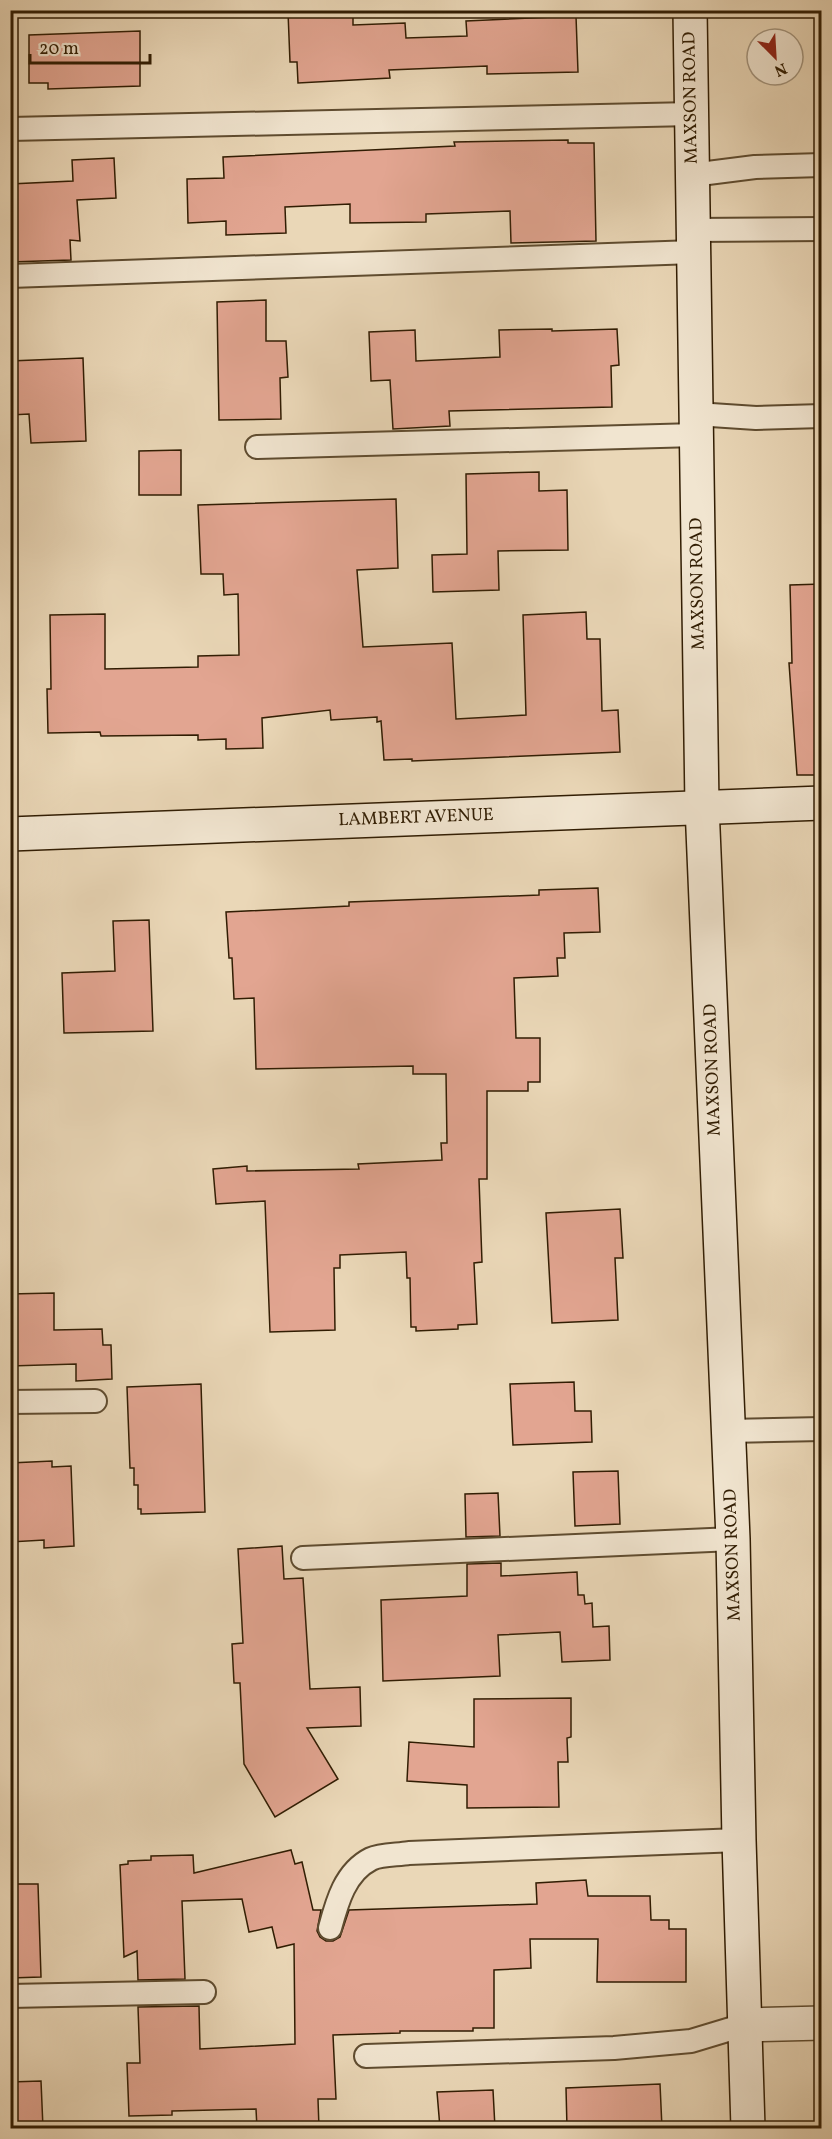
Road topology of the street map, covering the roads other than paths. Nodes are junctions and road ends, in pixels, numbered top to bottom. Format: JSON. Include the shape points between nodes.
{"nodes":[{"id":1,"x":690,"y":10,"type":"edge"},
{"id":2,"x":692,"y":114,"type":"junction"},
{"id":3,"x":10,"y":129,"type":"edge"},
{"id":4,"x":822,"y":165,"type":"edge"},
{"id":5,"x":692,"y":175,"type":"junction"},
{"id":6,"x":822,"y":229,"type":"edge"},
{"id":7,"x":694,"y":241,"type":"junction"},
{"id":8,"x":10,"y":276,"type":"edge"},
{"id":9,"x":822,"y":416,"type":"edge"},
{"id":10,"x":696,"y":424,"type":"junction"},
{"id":11,"x":257,"y":447,"type":"dead end"},
{"id":12,"x":822,"y":802,"type":"edge"},
{"id":13,"x":702,"y":806,"type":"junction"},
{"id":14,"x":10,"y":834,"type":"edge"},
{"id":15,"x":94,"y":1401,"type":"dead end"},
{"id":16,"x":10,"y":1402,"type":"edge"},
{"id":17,"x":822,"y":1429,"type":"edge"},
{"id":18,"x":728,"y":1431,"type":"junction"},
{"id":19,"x":734,"y":1539,"type":"junction"},
{"id":20,"x":303,"y":1558,"type":"dead end"},
{"id":21,"x":739,"y":1840,"type":"junction"},
{"id":22,"x":330,"y":1928,"type":"dead end"},
{"id":23,"x":204,"y":1992,"type":"dead end"},
{"id":24,"x":10,"y":1996,"type":"edge"},
{"id":25,"x":822,"y":2024,"type":"edge"},
{"id":26,"x":744,"y":2025,"type":"junction"},
{"id":27,"x":366,"y":2056,"type":"dead end"},
{"id":28,"x":748,"y":2128,"type":"edge"}],
"edges":[{"from":1,"to":2,"type":"street","name":"MAXSON ROAD"},
{"from":2,"to":3,"type":"lane"},
{"from":2,"to":5,"type":"street","name":"MAXSON ROAD"},
{"from":4,"to":5,"type":"lane","via":[[755,167]]},
{"from":5,"to":7,"type":"street","name":"MAXSON ROAD"},
{"from":6,"to":7,"type":"lane"},
{"from":7,"to":8,"type":"lane"},
{"from":7,"to":10,"type":"street","name":"MAXSON ROAD"},
{"from":9,"to":10,"type":"lane"},
{"from":10,"to":11,"type":"lane"},
{"from":10,"to":13,"type":"street","name":"MAXSON ROAD"},
{"from":12,"to":13,"type":"street","name":"LAMBERT AVENUE"},
{"from":13,"to":14,"type":"street","name":"LAMBERT AVENUE"},
{"from":13,"to":18,"type":"street","name":"MAXSON ROAD"},
{"from":15,"to":16,"type":"lane"},
{"from":17,"to":18,"type":"lane"},
{"from":18,"to":19,"type":"street","name":"MAXSON ROAD"},
{"from":19,"to":20,"type":"lane"},
{"from":19,"to":21,"type":"street","name":"MAXSON ROAD"},
{"from":21,"to":22,"type":"lane","via":[[409,1853],[372,1859],[352,1874],[339,1895]]},
{"from":21,"to":26,"type":"street","name":"MAXSON ROAD"},
{"from":23,"to":24,"type":"lane"},
{"from":25,"to":26,"type":"street"},
{"from":26,"to":27,"type":"lane","via":[[691,2041],[614,2048]]},
{"from":26,"to":28,"type":"street","name":"MAXSON ROAD"}]}
